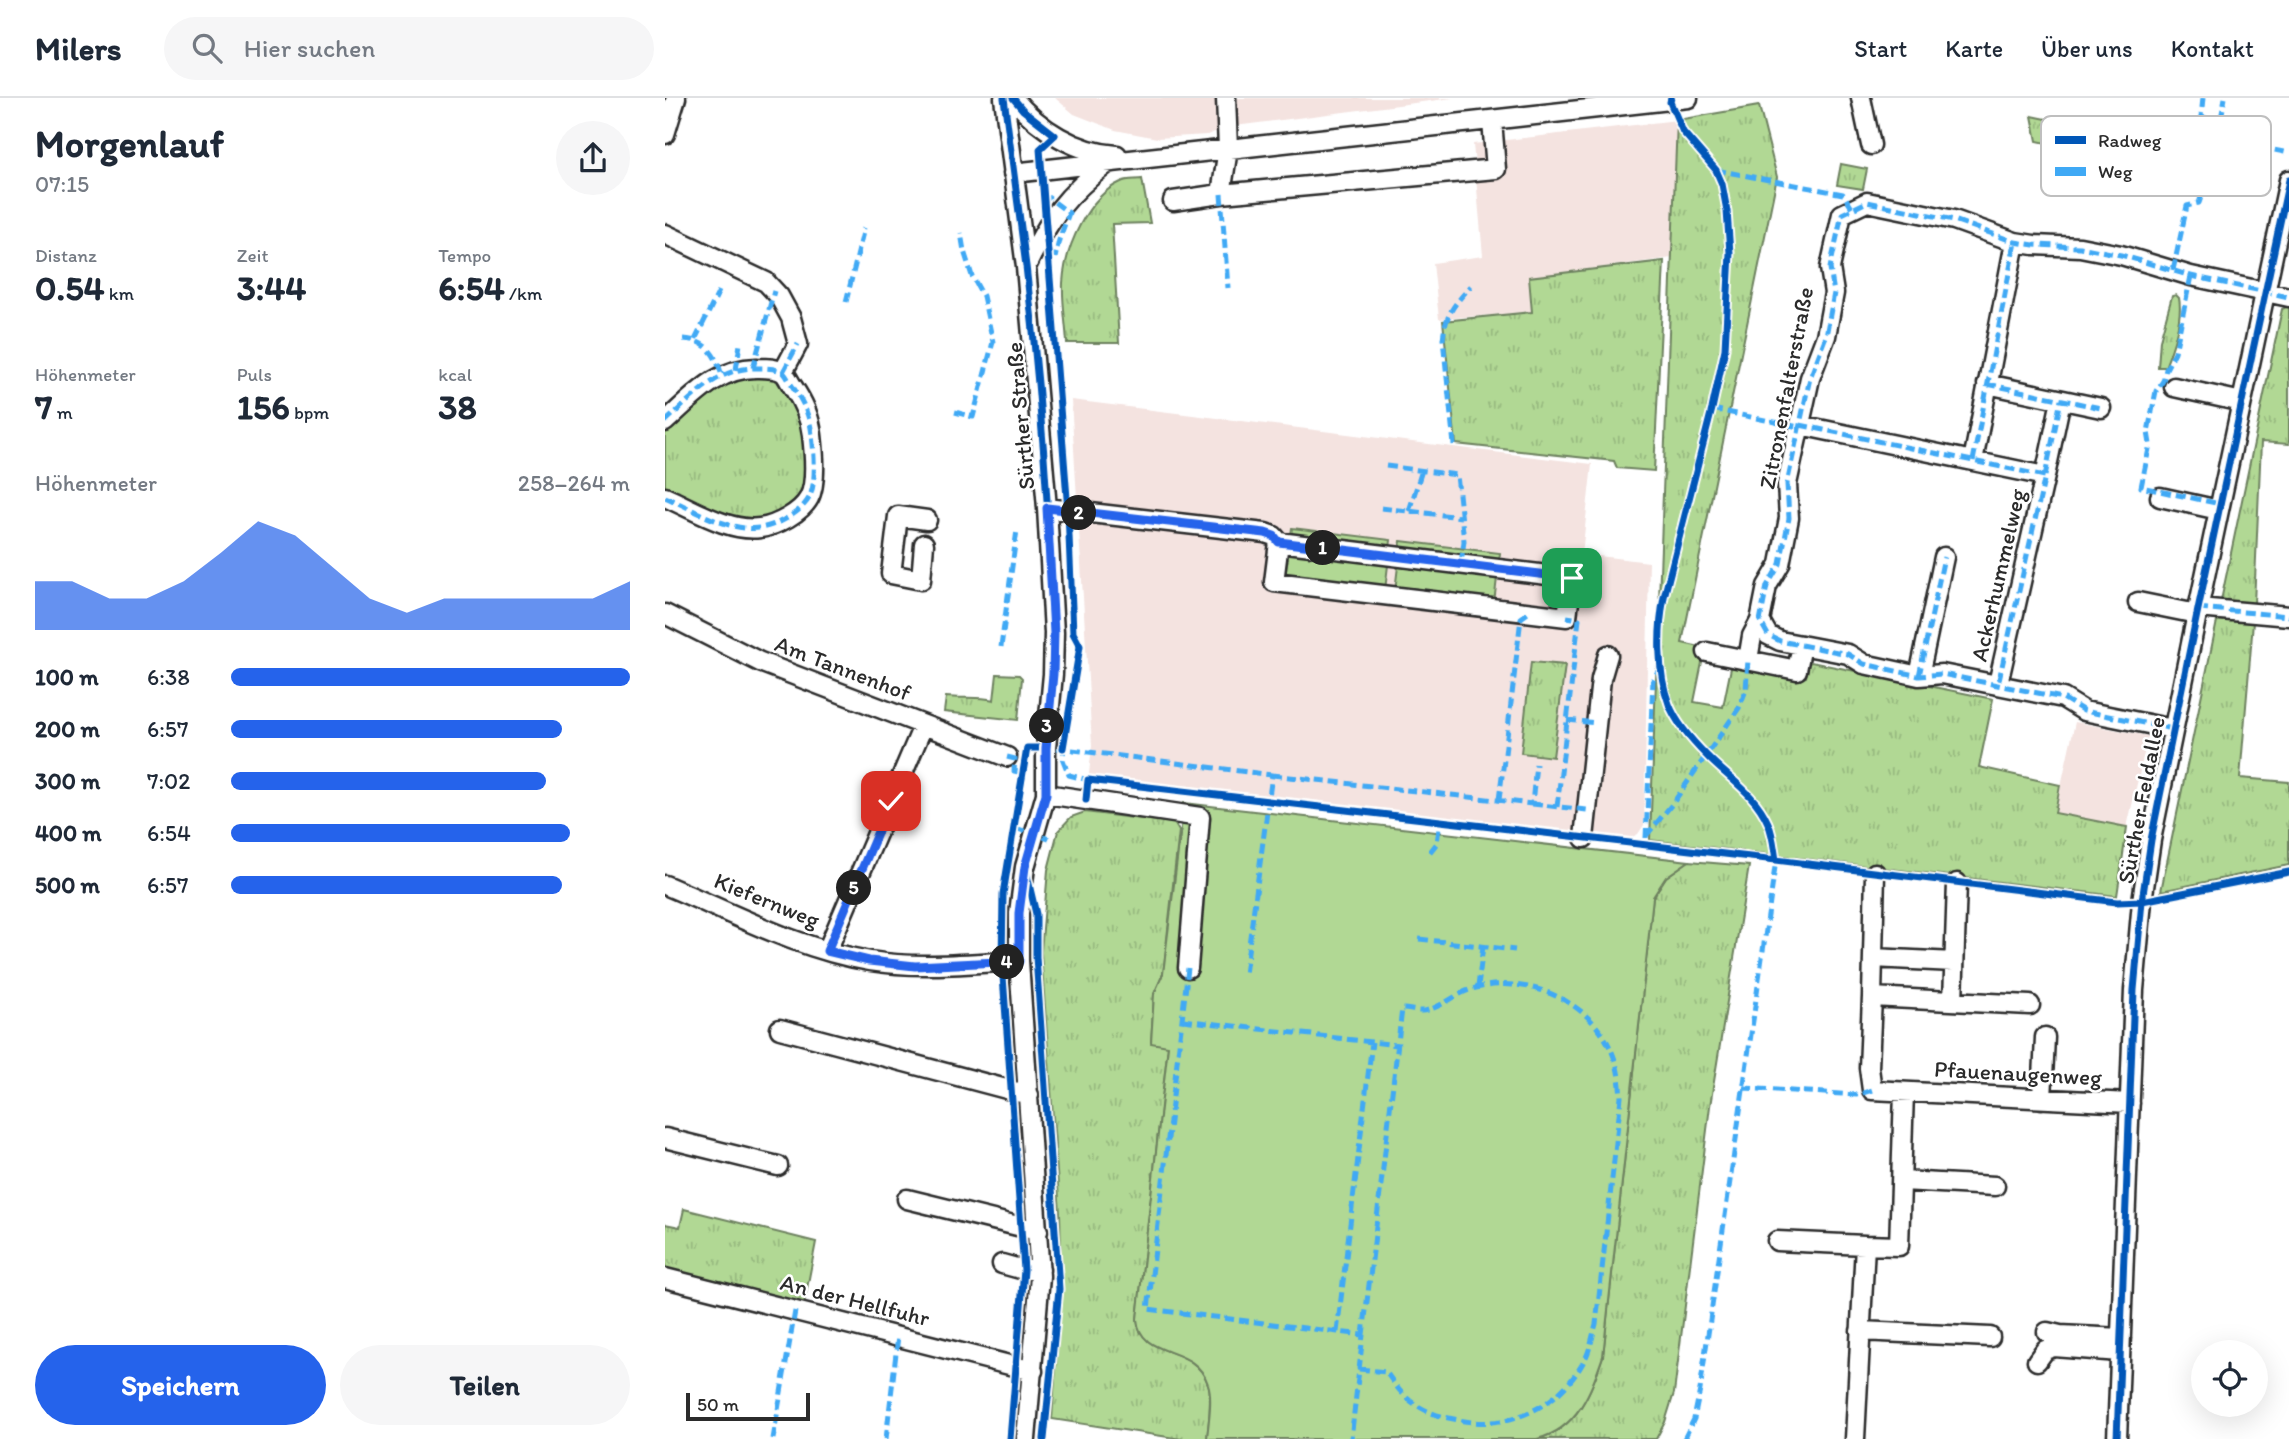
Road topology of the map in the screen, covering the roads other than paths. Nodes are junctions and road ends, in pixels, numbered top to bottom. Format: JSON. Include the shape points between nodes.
{"nodes":[{"id":1,"x":676,"y":98,"type":"edge"},
{"id":2,"x":1005,"y":98,"type":"edge"},
{"id":3,"x":1013,"y":98,"type":"edge"},
{"id":4,"x":1226,"y":98,"type":"edge"},
{"id":5,"x":1688,"y":98,"type":"edge"},
{"id":6,"x":1861,"y":98,"type":"edge"},
{"id":7,"x":1492,"y":121,"type":"junction"},
{"id":8,"x":665,"y":134,"type":"edge"},
{"id":9,"x":1871,"y":145,"type":"dead end"},
{"id":10,"x":1228,"y":149,"type":"junction"},
{"id":11,"x":1148,"y":157,"type":"junction"},
{"id":12,"x":1109,"y":162,"type":"junction"},
{"id":13,"x":1013,"y":173,"type":"junction"},
{"id":14,"x":2289,"y":180,"type":"edge"},
{"id":15,"x":1221,"y":194,"type":"junction"},
{"id":16,"x":1173,"y":201,"type":"dead end"},
{"id":17,"x":665,"y":234,"type":"edge"},
{"id":18,"x":2015,"y":242,"type":"junction"},
{"id":19,"x":1026,"y":267,"type":"junction"},
{"id":20,"x":2266,"y":291,"type":"junction"},
{"id":21,"x":2289,"y":297,"type":"edge"},
{"id":22,"x":783,"y":373,"type":"junction"},
{"id":23,"x":1987,"y":384,"type":"junction"},
{"id":24,"x":2174,"y":387,"type":"dead end"},
{"id":25,"x":2061,"y":400,"type":"junction"},
{"id":26,"x":2242,"y":401,"type":"junction"},
{"id":27,"x":2101,"y":408,"type":"dead end"},
{"id":28,"x":665,"y":422,"type":"edge"},
{"id":29,"x":1800,"y":425,"type":"junction"},
{"id":30,"x":1973,"y":461,"type":"junction"},
{"id":31,"x":2045,"y":476,"type":"junction"},
{"id":32,"x":665,"y":497,"type":"edge"},
{"id":33,"x":2160,"y":497,"type":"dead end"},
{"id":34,"x":1047,"y":508,"type":"junction"},
{"id":35,"x":2219,"y":510,"type":"junction"},
{"id":36,"x":927,"y":520,"type":"dead end"},
{"id":37,"x":1279,"y":542,"type":"junction"},
{"id":38,"x":924,"y":544,"type":"dead end"},
{"id":39,"x":1944,"y":557,"type":"dead end"},
{"id":40,"x":2138,"y":602,"type":"dead end"},
{"id":41,"x":2197,"y":611,"type":"junction"},
{"id":42,"x":665,"y":614,"type":"edge"},
{"id":43,"x":2289,"y":616,"type":"edge"},
{"id":44,"x":1760,"y":621,"type":"junction"},
{"id":45,"x":1802,"y":645,"type":"junction"},
{"id":46,"x":1707,"y":652,"type":"dead end"},
{"id":47,"x":1608,"y":655,"type":"dead end"},
{"id":48,"x":1748,"y":660,"type":"junction"},
{"id":49,"x":1919,"y":676,"type":"junction"},
{"id":50,"x":1998,"y":684,"type":"junction"},
{"id":51,"x":923,"y":726,"type":"junction"},
{"id":52,"x":2173,"y":729,"type":"junction"},
{"id":53,"x":1007,"y":757,"type":"dead end"},
{"id":54,"x":1046,"y":794,"type":"junction"},
{"id":55,"x":1584,"y":838,"type":"dead end"},
{"id":56,"x":1875,"y":873,"type":"dead end"},
{"id":57,"x":1957,"y":883,"type":"dead end"},
{"id":58,"x":665,"y":885,"type":"edge"},
{"id":59,"x":827,"y":951,"type":"junction"},
{"id":60,"x":1874,"y":958,"type":"junction"},
{"id":61,"x":1019,"y":961,"type":"junction"},
{"id":62,"x":1954,"y":962,"type":"junction"},
{"id":63,"x":1188,"y":968,"type":"dead end"},
{"id":64,"x":1872,"y":997,"type":"junction"},
{"id":65,"x":1953,"y":1001,"type":"junction"},
{"id":66,"x":2030,"y":1005,"type":"dead end"},
{"id":67,"x":780,"y":1029,"type":"dead end"},
{"id":68,"x":2045,"y":1037,"type":"dead end"},
{"id":69,"x":1904,"y":1092,"type":"junction"},
{"id":70,"x":1029,"y":1095,"type":"junction"},
{"id":71,"x":2042,"y":1099,"type":"junction"},
{"id":72,"x":2130,"y":1103,"type":"junction"},
{"id":73,"x":665,"y":1138,"type":"edge"},
{"id":74,"x":778,"y":1166,"type":"dead end"},
{"id":75,"x":1902,"y":1181,"type":"junction"},
{"id":76,"x":1995,"y":1186,"type":"dead end"},
{"id":77,"x":907,"y":1199,"type":"dead end"},
{"id":78,"x":1038,"y":1231,"type":"junction"},
{"id":79,"x":1777,"y":1241,"type":"dead end"},
{"id":80,"x":1865,"y":1245,"type":"junction"},
{"id":81,"x":1002,"y":1264,"type":"dead end"},
{"id":82,"x":1040,"y":1270,"type":"junction"},
{"id":83,"x":665,"y":1278,"type":"edge"},
{"id":84,"x":1860,"y":1331,"type":"junction"},
{"id":85,"x":2047,"y":1332,"type":"dead end"},
{"id":86,"x":1990,"y":1337,"type":"dead end"},
{"id":87,"x":2120,"y":1345,"type":"junction"},
{"id":88,"x":2037,"y":1361,"type":"dead end"},
{"id":89,"x":1033,"y":1371,"type":"junction"},
{"id":90,"x":1026,"y":1439,"type":"edge"},
{"id":91,"x":1855,"y":1439,"type":"edge"},
{"id":92,"x":2117,"y":1439,"type":"edge"}],
"edges":[{"from":1,"to":8,"type":"street"},
{"from":2,"to":13,"type":"street","name":"Sürther Straße"},
{"from":3,"to":11,"type":"street","via":[[1023,110],[1082,150]]},
{"from":4,"to":10,"type":"street"},
{"from":5,"to":7,"type":"street"},
{"from":6,"to":9,"type":"street"},
{"from":7,"to":10,"type":"street"},
{"from":7,"to":15,"type":"street","via":[[1496,169]]},
{"from":10,"to":11,"type":"street"},
{"from":10,"to":15,"type":"street"},
{"from":11,"to":12,"type":"street"},
{"from":12,"to":13,"type":"street"},
{"from":12,"to":19,"type":"street","via":[[1060,207]]},
{"from":13,"to":19,"type":"street","name":"Sürther Straße"},
{"from":14,"to":20,"type":"street","name":"Sürther Feldallee"},
{"from":15,"to":16,"type":"street"},
{"from":17,"to":22,"type":"street","via":[[766,282],[779,296],[798,344]]},
{"from":18,"to":20,"type":"street","name":"Zitronenfalterstraße","via":[[2107,252]]},
{"from":18,"to":23,"type":"street"},
{"from":18,"to":29,"type":"street","name":"Zitronenfalterstraße","via":[[1954,220],[1867,202],[1842,214],[1830,268],[1834,293],[1826,336]]},
{"from":19,"to":34,"type":"street","name":"Sürther Straße"},
{"from":20,"to":21,"type":"street","name":"Zitronenfalterstraße"},
{"from":20,"to":26,"type":"street","name":"Sürther Feldallee"},
{"from":22,"to":28,"type":"street","via":[[770,368],[729,372],[707,384]]},
{"from":22,"to":32,"type":"street","via":[[810,420],[814,454],[811,496],[806,502],[781,520],[761,528],[743,528]]},
{"from":23,"to":25,"type":"street"},
{"from":23,"to":30,"type":"street"},
{"from":24,"to":26,"type":"street"},
{"from":25,"to":27,"type":"street"},
{"from":25,"to":31,"type":"street","name":"Ackerhummelweg"},
{"from":26,"to":35,"type":"street","name":"Sürther Feldallee"},
{"from":29,"to":30,"type":"street","name":"Ackerhummelweg"},
{"from":29,"to":44,"type":"street","name":"Zitronenfalterstraße","via":[[1787,484],[1789,518],[1780,564],[1767,586]]},
{"from":30,"to":31,"type":"street","name":"Ackerhummelweg"},
{"from":31,"to":50,"type":"street","name":"Ackerhummelweg"},
{"from":33,"to":35,"type":"street"},
{"from":34,"to":37,"type":"street","via":[[1265,533]]},
{"from":34,"to":54,"type":"street","name":"Sürther Straße","via":[[1054,633]]},
{"from":35,"to":41,"type":"street","name":"Sürther Feldallee"},
{"from":36,"to":38,"type":"street","via":[[898,516],[891,574],[921,580]]},
{"from":37,"to":37,"type":"street","via":[[1572,578],[1567,617],[1274,582]]},
{"from":39,"to":49,"type":"street"},
{"from":40,"to":41,"type":"street"},
{"from":41,"to":43,"type":"street"},
{"from":41,"to":52,"type":"street","name":"Sürther Feldallee"},
{"from":42,"to":51,"type":"street","name":"Am Tannenhof","via":[[760,662]]},
{"from":44,"to":45,"type":"street","via":[[1768,635]]},
{"from":44,"to":48,"type":"street","name":"Zitronenfalterstraße"},
{"from":45,"to":48,"type":"street","via":[[1797,670]]},
{"from":45,"to":49,"type":"street"},
{"from":46,"to":48,"type":"street"},
{"from":47,"to":55,"type":"street","via":[[1601,679]]},
{"from":49,"to":50,"type":"street","via":[[1942,674]]},
{"from":50,"to":52,"type":"street","via":[[2063,698],[2084,711]]},
{"from":51,"to":53,"type":"street","name":"Am Tannenhof"},
{"from":51,"to":59,"type":"street"},
{"from":52,"to":72,"type":"street","name":"Sürther Feldallee","via":[[2141,901]]},
{"from":54,"to":61,"type":"street","name":"Sürther Straße","via":[[1025,867]]},
{"from":54,"to":63,"type":"street","via":[[1200,817]]},
{"from":56,"to":60,"type":"street","name":"Pfauenaugenweg"},
{"from":57,"to":62,"type":"street"},
{"from":58,"to":59,"type":"street","name":"Kiefernweg"},
{"from":59,"to":61,"type":"street","name":"Kiefernweg","via":[[915,966]]},
{"from":60,"to":62,"type":"street"},
{"from":60,"to":64,"type":"street","name":"Pfauenaugenweg"},
{"from":61,"to":70,"type":"street","name":"Sürther Straße"},
{"from":62,"to":65,"type":"street"},
{"from":64,"to":65,"type":"street"},
{"from":64,"to":69,"type":"street","name":"Pfauenaugenweg","via":[[1872,1090]]},
{"from":65,"to":66,"type":"street"},
{"from":67,"to":70,"type":"street"},
{"from":68,"to":71,"type":"street"},
{"from":69,"to":71,"type":"street","name":"Pfauenaugenweg"},
{"from":69,"to":75,"type":"street","name":"Pfauenaugenweg"},
{"from":70,"to":78,"type":"street","name":"Sürther Straße"},
{"from":71,"to":72,"type":"street","name":"Pfauenaugenweg"},
{"from":72,"to":87,"type":"street","name":"Sürther Feldallee"},
{"from":73,"to":74,"type":"street"},
{"from":75,"to":76,"type":"street"},
{"from":75,"to":80,"type":"street","name":"Pfauenaugenweg","via":[[1899,1246]]},
{"from":77,"to":78,"type":"street"},
{"from":78,"to":82,"type":"street","name":"Sürther Straße"},
{"from":79,"to":80,"type":"street","name":"Pfauenaugenweg"},
{"from":80,"to":84,"type":"street"},
{"from":81,"to":82,"type":"street"},
{"from":82,"to":89,"type":"street","name":"Sürther Straße"},
{"from":83,"to":89,"type":"street","name":"An der Hellfuhr"},
{"from":84,"to":86,"type":"street"},
{"from":84,"to":91,"type":"street"},
{"from":85,"to":87,"type":"street"},
{"from":87,"to":88,"type":"street","via":[[2054,1347]]},
{"from":87,"to":92,"type":"street","name":"Sürther Feldallee"},
{"from":89,"to":90,"type":"street","name":"Sürther Straße"}]}
